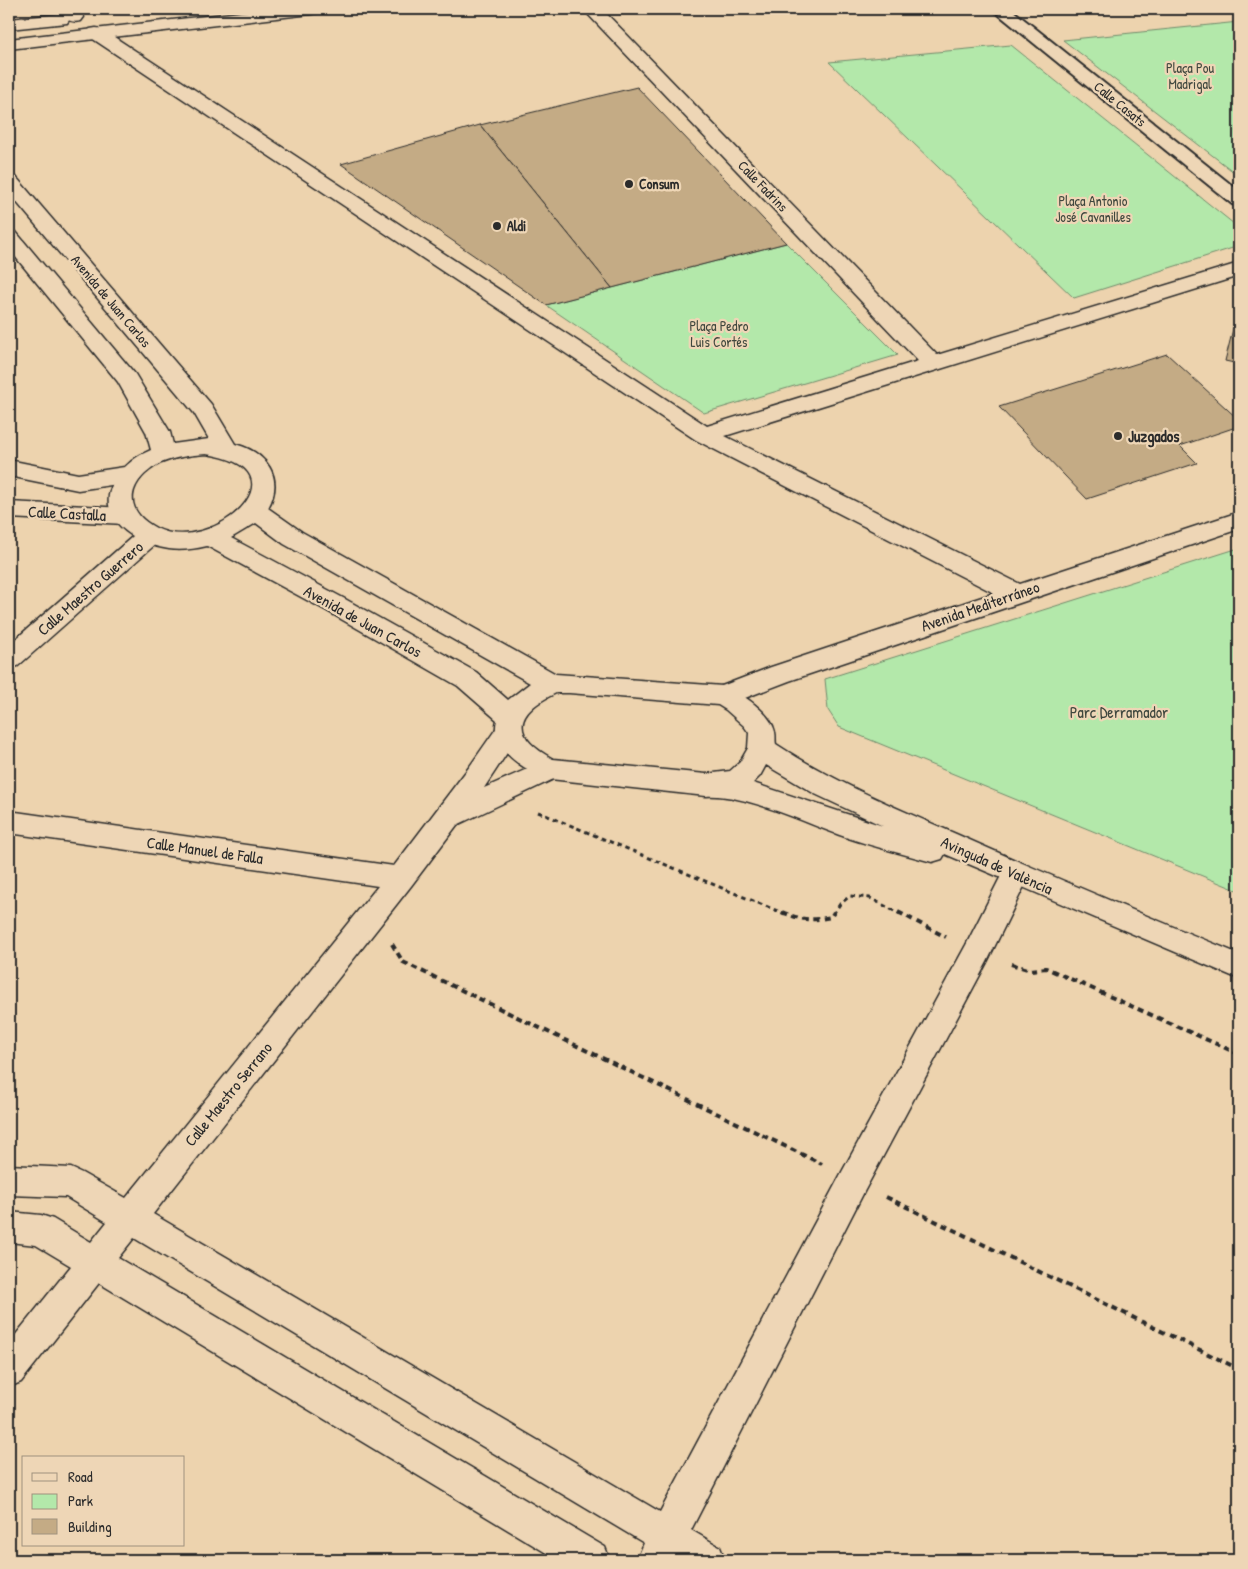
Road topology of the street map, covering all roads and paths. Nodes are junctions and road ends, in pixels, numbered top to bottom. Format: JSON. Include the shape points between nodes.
{"nodes":[{"id":1,"x":311,"y":9,"type":"edge"},
{"id":2,"x":592,"y":9,"type":"edge"},
{"id":3,"x":1001,"y":9,"type":"edge"},
{"id":4,"x":70,"y":13,"type":"edge"},
{"id":5,"x":9,"y":24,"type":"edge"},
{"id":6,"x":96,"y":24,"type":"junction"},
{"id":7,"x":9,"y":44,"type":"edge"},
{"id":8,"x":9,"y":181,"type":"edge"},
{"id":9,"x":1239,"y":200,"type":"edge"},
{"id":10,"x":9,"y":236,"type":"edge"},
{"id":11,"x":1239,"y":269,"type":"edge"},
{"id":12,"x":933,"y":364,"type":"junction"},
{"id":13,"x":704,"y":435,"type":"junction"},
{"id":14,"x":226,"y":449,"type":"junction"},
{"id":15,"x":164,"y":453,"type":"junction"},
{"id":16,"x":9,"y":468,"type":"edge"},
{"id":17,"x":131,"y":474,"type":"junction"},
{"id":18,"x":9,"y":510,"type":"edge"},
{"id":19,"x":255,"y":510,"type":"junction"},
{"id":20,"x":125,"y":516,"type":"junction"},
{"id":21,"x":1239,"y":520,"type":"edge"},
{"id":22,"x":149,"y":536,"type":"junction"},
{"id":23,"x":208,"y":538,"type":"junction"},
{"id":24,"x":1018,"y":594,"type":"junction"},
{"id":25,"x":9,"y":659,"type":"edge"},
{"id":26,"x":553,"y":684,"type":"junction"},
{"id":27,"x":722,"y":696,"type":"junction"},
{"id":28,"x":509,"y":723,"type":"junction"},
{"id":29,"x":762,"y":749,"type":"junction"},
{"id":30,"x":550,"y":770,"type":"junction"},
{"id":31,"x":721,"y":784,"type":"junction"},
{"id":32,"x":530,"y":810,"type":"dead end"},
{"id":33,"x":447,"y":818,"type":"junction"},
{"id":34,"x":9,"y":822,"type":"edge"},
{"id":35,"x":1016,"y":874,"type":"junction"},
{"id":36,"x":401,"y":878,"type":"junction"},
{"id":37,"x":393,"y":936,"type":"dead end"},
{"id":38,"x":977,"y":953,"type":"junction"},
{"id":39,"x":1239,"y":967,"type":"edge"},
{"id":40,"x":1239,"y":1054,"type":"edge"},
{"id":41,"x":9,"y":1180,"type":"edge"},
{"id":42,"x":854,"y":1180,"type":"junction"},
{"id":43,"x":128,"y":1218,"type":"junction"},
{"id":44,"x":9,"y":1227,"type":"edge"},
{"id":45,"x":94,"y":1261,"type":"junction"},
{"id":46,"x":1239,"y":1369,"type":"edge"},
{"id":47,"x":9,"y":1370,"type":"edge"},
{"id":48,"x":661,"y":1549,"type":"edge"},
{"id":49,"x":592,"y":1560,"type":"edge"},
{"id":50,"x":707,"y":1560,"type":"edge"}],
"edges":[{"from":1,"to":6,"type":"street"},
{"from":2,"to":12,"type":"street","name":"Calle Fadrins"},
{"from":3,"to":9,"type":"street","name":"Calle Casats"},
{"from":4,"to":5,"type":"street"},
{"from":4,"to":6,"type":"street"},
{"from":6,"to":7,"type":"street"},
{"from":6,"to":13,"type":"street"},
{"from":8,"to":14,"type":"street","name":"Avenida de Juan Carlos","via":[[203,409]]},
{"from":10,"to":15,"type":"street","via":[[127,379],[158,432]]},
{"from":11,"to":12,"type":"street"},
{"from":12,"to":13,"type":"street"},
{"from":13,"to":24,"type":"street"},
{"from":14,"to":15,"type":"street","via":[[185,447]]},
{"from":14,"to":19,"type":"street","via":[[244,456],[262,474],[262,498]]},
{"from":15,"to":17,"type":"street"},
{"from":16,"to":17,"type":"street","via":[[78,482]]},
{"from":17,"to":20,"type":"street","via":[[122,488],[120,502]]},
{"from":18,"to":20,"type":"street","name":"Calle Castalla"},
{"from":19,"to":23,"type":"street","via":[[228,531]]},
{"from":19,"to":26,"type":"street","via":[[293,538]]},
{"from":20,"to":22,"type":"street"},
{"from":21,"to":24,"type":"street","name":"Avenida Mediterráneo"},
{"from":22,"to":23,"type":"street","via":[[188,540]]},
{"from":22,"to":25,"type":"street","name":"Calle Maestro Guerrero"},
{"from":23,"to":28,"type":"street","name":"Avenida de Juan Carlos","via":[[467,679]]},
{"from":24,"to":27,"type":"street","name":"Avenida Mediterráneo"},
{"from":26,"to":27,"type":"street"},
{"from":26,"to":28,"type":"street","name":"Calle Maestro Serrano","via":[[529,698]]},
{"from":27,"to":29,"type":"street","via":[[758,726],[762,732]]},
{"from":28,"to":30,"type":"street","name":"Avenida de Juan Carlos","via":[[522,752]]},
{"from":28,"to":33,"type":"street","name":"Calle Maestro Serrano","via":[[480,773]]},
{"from":29,"to":31,"type":"street","via":[[745,774]]},
{"from":29,"to":35,"type":"street","name":"Avinguda de València","via":[[782,763],[870,808]]},
{"from":30,"to":31,"type":"street"},
{"from":30,"to":33,"type":"street","name":"Calle Maestro Serrano"},
{"from":31,"to":35,"type":"street","via":[[857,830]]},
{"from":32,"to":38,"type":"path","via":[[796,918],[812,921],[832,918],[840,904],[850,896],[870,898]]},
{"from":33,"to":36,"type":"street","name":"Calle Maestro Serrano"},
{"from":34,"to":36,"type":"street","name":"Calle Manuel de Falla"},
{"from":35,"to":38,"type":"street"},
{"from":35,"to":39,"type":"street","name":"Avinguda de València"},
{"from":36,"to":43,"type":"street","name":"Calle Maestro Serrano"},
{"from":37,"to":42,"type":"path","via":[[392,943],[403,962]]},
{"from":38,"to":40,"type":"path","via":[[1031,970],[1046,968]]},
{"from":38,"to":42,"type":"street"},
{"from":41,"to":43,"type":"street","via":[[70,1183]]},
{"from":42,"to":46,"type":"path"},
{"from":42,"to":48,"type":"street"},
{"from":43,"to":45,"type":"street","name":"Calle Maestro Serrano"},
{"from":43,"to":48,"type":"street"},
{"from":44,"to":45,"type":"street","via":[[40,1230]]},
{"from":45,"to":47,"type":"street","name":"Calle Maestro Serrano"},
{"from":45,"to":49,"type":"street"},
{"from":48,"to":50,"type":"street"}]}
